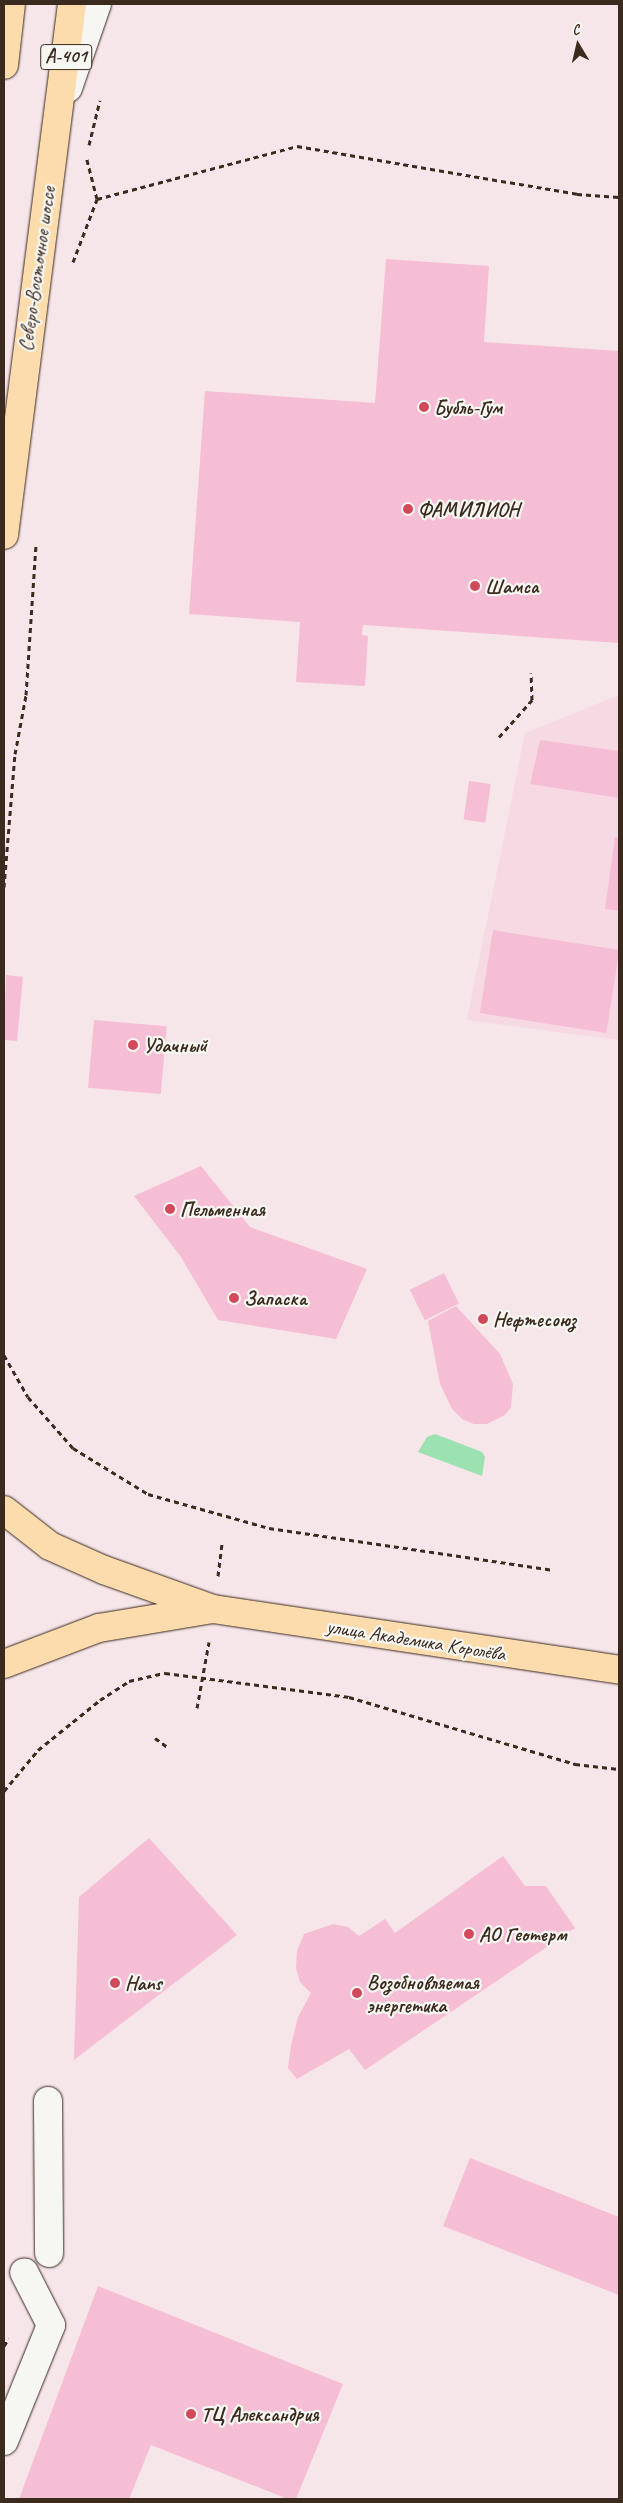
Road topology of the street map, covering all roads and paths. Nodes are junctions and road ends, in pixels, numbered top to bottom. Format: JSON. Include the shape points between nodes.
{"nodes":[{"id":1,"x":11,"y":4,"type":"edge"},
{"id":2,"x":72,"y":4,"type":"edge"},
{"id":3,"x":97,"y":4,"type":"edge"},
{"id":4,"x":4,"y":65,"type":"edge"},
{"id":5,"x":102,"y":91,"type":"dead end"},
{"id":6,"x":60,"y":111,"type":"junction"},
{"id":7,"x":619,"y":197,"type":"edge"},
{"id":8,"x":97,"y":199,"type":"junction"},
{"id":9,"x":70,"y":271,"type":"dead end"},
{"id":10,"x":4,"y":535,"type":"edge"},
{"id":11,"x":36,"y":541,"type":"dead end"},
{"id":12,"x":530,"y":673,"type":"dead end"},
{"id":13,"x":499,"y":737,"type":"dead end"},
{"id":14,"x":4,"y":887,"type":"edge"},
{"id":15,"x":4,"y":1356,"type":"edge"},
{"id":16,"x":4,"y":1510,"type":"edge"},
{"id":17,"x":552,"y":1570,"type":"dead end"},
{"id":18,"x":213,"y":1609,"type":"junction"},
{"id":19,"x":4,"y":1664,"type":"edge"},
{"id":20,"x":619,"y":1670,"type":"edge"},
{"id":21,"x":204,"y":1676,"type":"junction"},
{"id":22,"x":198,"y":1708,"type":"dead end"},
{"id":23,"x":155,"y":1738,"type":"dead end"},
{"id":24,"x":169,"y":1748,"type":"dead end"},
{"id":25,"x":619,"y":1769,"type":"edge"},
{"id":26,"x":4,"y":1791,"type":"edge"},
{"id":27,"x":48,"y":2101,"type":"dead end"},
{"id":28,"x":49,"y":2253,"type":"dead end"},
{"id":29,"x":24,"y":2272,"type":"dead end"},
{"id":30,"x":4,"y":2441,"type":"edge"}],
"edges":[{"from":1,"to":4,"type":"main road"},
{"from":2,"to":6,"type":"main road","name":"Северо-Восточное шоссе","number":"А-401"},
{"from":3,"to":6,"type":"street"},
{"from":5,"to":8,"type":"path","via":[[86,156]]},
{"from":6,"to":10,"type":"main road","name":"Северо-Восточное шоссе","number":"А-401","via":[[18,408]]},
{"from":7,"to":8,"type":"path","via":[[576,194],[297,146]]},
{"from":8,"to":9,"type":"path"},
{"from":11,"to":14,"type":"path","via":[[26,695],[15,754]]},
{"from":12,"to":13,"type":"path","via":[[532,700]]},
{"from":15,"to":17,"type":"path","via":[[28,1397],[73,1448],[148,1494],[269,1528]]},
{"from":16,"to":18,"type":"main road","name":"улица Академика Королёва","via":[[50,1546],[104,1570]]},
{"from":18,"to":19,"type":"main road","name":"улица Академика Королёва","via":[[99,1628]]},
{"from":18,"to":20,"type":"main road","name":"улица Академика Королёва"},
{"from":21,"to":22,"type":"path"},
{"from":21,"to":25,"type":"path","via":[[349,1697],[575,1764]]},
{"from":21,"to":26,"type":"path","via":[[165,1673],[128,1681],[38,1750]]},
{"from":23,"to":24,"type":"path"},
{"from":27,"to":28,"type":"street"},
{"from":29,"to":30,"type":"street","via":[[51,2325]]}]}
